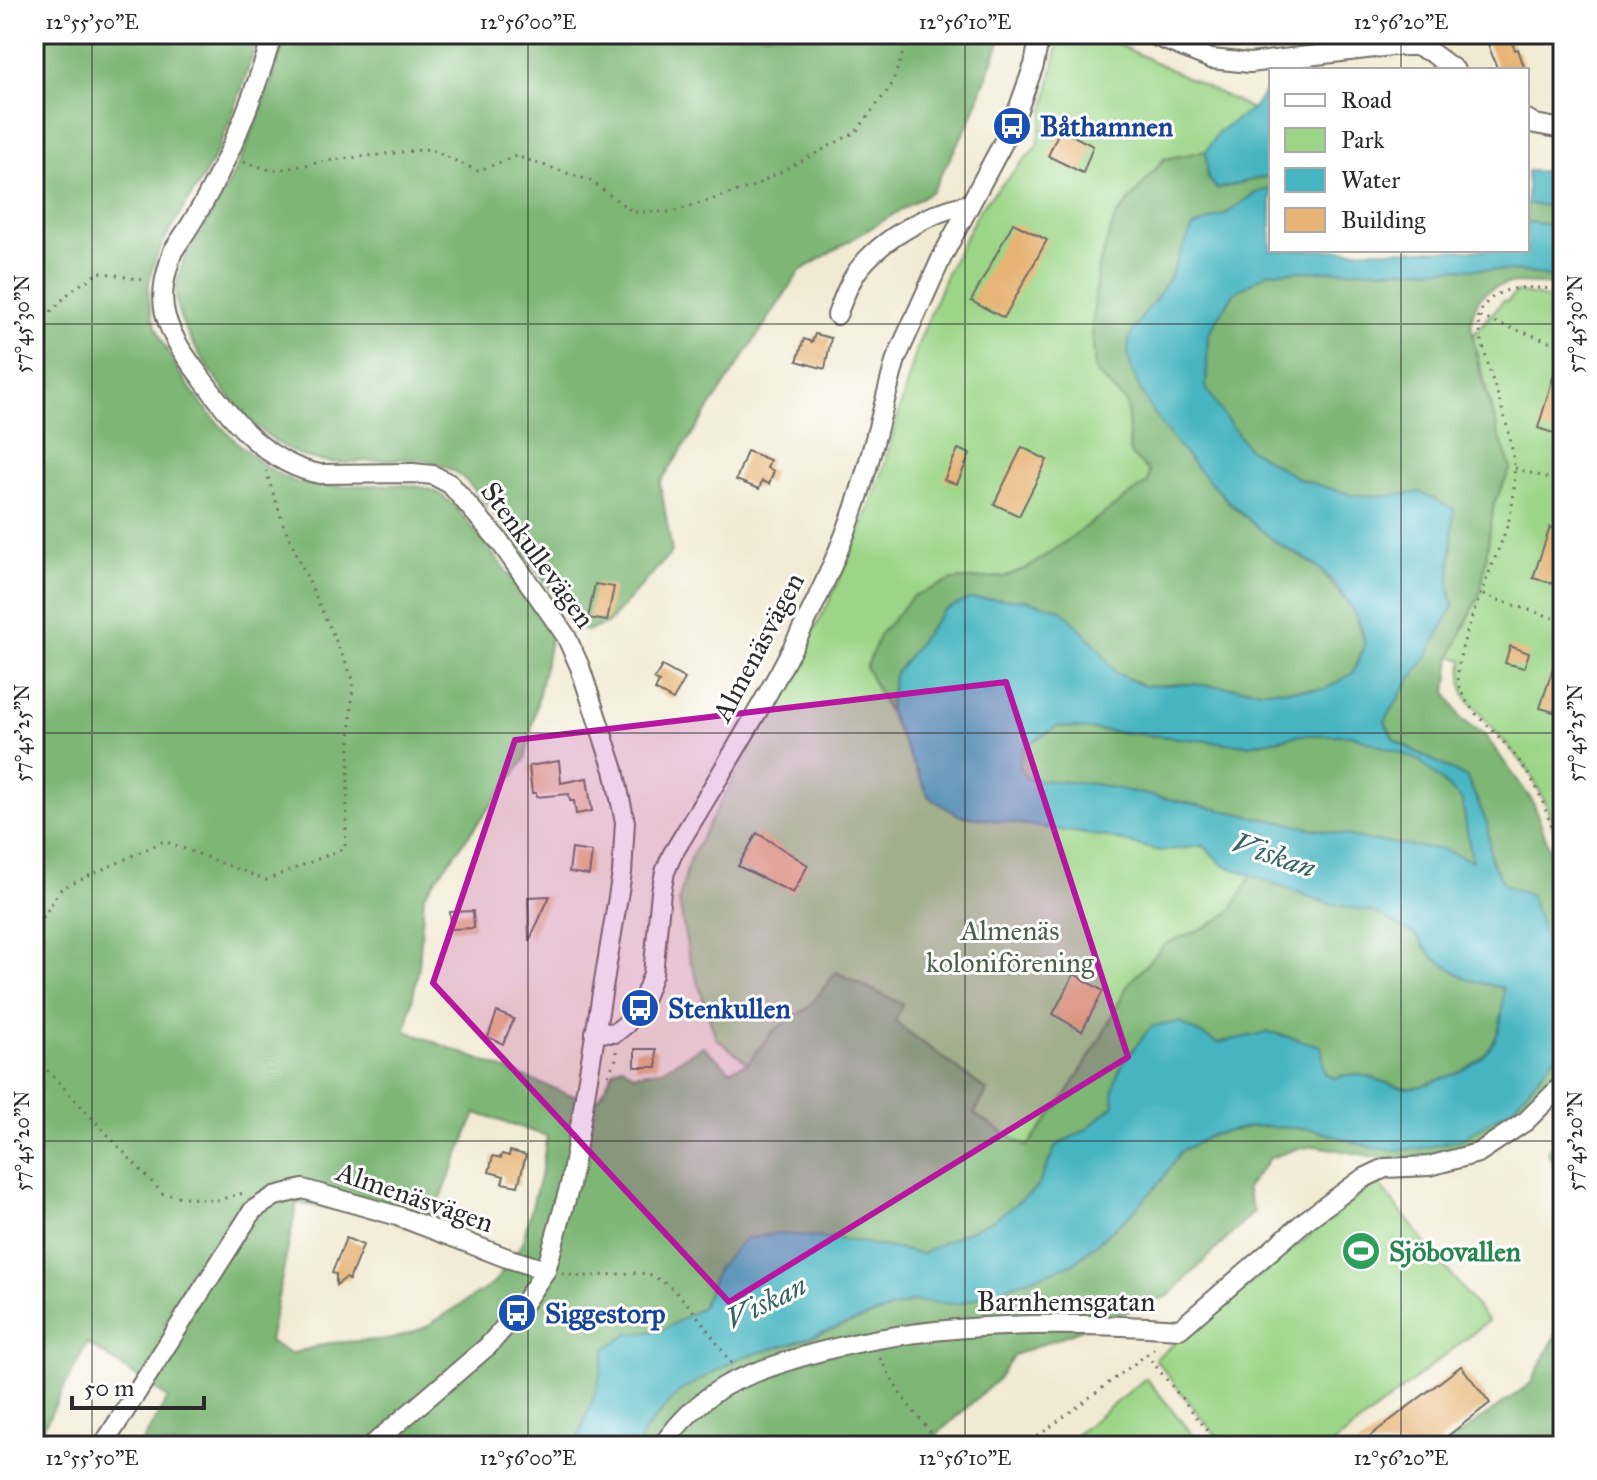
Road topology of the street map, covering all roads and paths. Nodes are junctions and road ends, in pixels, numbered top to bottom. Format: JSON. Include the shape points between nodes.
{"nodes":[{"id":1,"x":273,"y":34,"type":"edge"},
{"id":2,"x":910,"y":34,"type":"edge"},
{"id":3,"x":1040,"y":34,"type":"edge"},
{"id":4,"x":1150,"y":34,"type":"edge"},
{"id":5,"x":1452,"y":68,"type":"edge"},
{"id":6,"x":1529,"y":120,"type":"edge"},
{"id":7,"x":1563,"y":129,"type":"edge"},
{"id":8,"x":229,"y":157,"type":"junction"},
{"id":9,"x":969,"y":204,"type":"junction"},
{"id":10,"x":163,"y":284,"type":"junction"},
{"id":11,"x":1563,"y":290,"type":"edge"},
{"id":12,"x":34,"y":311,"type":"edge"},
{"id":13,"x":837,"y":315,"type":"dead end"},
{"id":14,"x":46,"y":317,"type":"junction"},
{"id":15,"x":1478,"y":317,"type":"junction"},
{"id":16,"x":34,"y":329,"type":"edge"},
{"id":17,"x":1563,"y":346,"type":"edge"},
{"id":18,"x":1515,"y":468,"type":"junction"},
{"id":19,"x":266,"y":470,"type":"dead end"},
{"id":20,"x":1563,"y":483,"type":"edge"},
{"id":21,"x":1482,"y":595,"type":"junction"},
{"id":22,"x":1563,"y":621,"type":"edge"},
{"id":23,"x":1563,"y":865,"type":"edge"},
{"id":24,"x":34,"y":931,"type":"edge"},
{"id":25,"x":595,"y":1032,"type":"junction"},
{"id":26,"x":34,"y":1050,"type":"edge"},
{"id":27,"x":1563,"y":1084,"type":"edge"},
{"id":28,"x":256,"y":1190,"type":"dead end"},
{"id":29,"x":546,"y":1270,"type":"junction"},
{"id":30,"x":1180,"y":1329,"type":"junction"},
{"id":31,"x":856,"y":1344,"type":"junction"},
{"id":32,"x":1146,"y":1354,"type":"junction"},
{"id":33,"x":732,"y":1364,"type":"dead end"},
{"id":34,"x":107,"y":1439,"type":"dead end"},
{"id":35,"x":371,"y":1446,"type":"edge"},
{"id":36,"x":662,"y":1446,"type":"edge"},
{"id":37,"x":941,"y":1446,"type":"edge"},
{"id":38,"x":1025,"y":1446,"type":"edge"},
{"id":39,"x":1220,"y":1446,"type":"edge"}],
"edges":[{"from":1,"to":8,"type":"street","name":"Stenkullevägen"},
{"from":2,"to":8,"type":"path","via":[[891,86],[856,132],[754,186],[672,212],[633,212],[591,181],[516,156],[478,171],[430,149],[274,171]]},
{"from":3,"to":9,"type":"street","name":"Almenäsvägen","via":[[1012,126]]},
{"from":4,"to":5,"type":"street","via":[[1211,59],[1250,63],[1416,46]]},
{"from":6,"to":7,"type":"street"},
{"from":8,"to":10,"type":"street","name":"Stenkullevägen","via":[[173,251]]},
{"from":9,"to":13,"type":"street","via":[[922,220],[884,246],[848,285]]},
{"from":9,"to":25,"type":"street","name":"Almenäsvägen","via":[[896,359],[855,505],[827,575],[665,872],[653,974],[640,1008],[615,1033]]},
{"from":10,"to":14,"type":"path","via":[[100,272],[72,290]]},
{"from":10,"to":25,"type":"street","name":"Stenkullevägen","via":[[165,314],[179,347],[236,425],[303,471],[413,473],[450,484],[500,542],[566,636],[605,740],[625,822],[622,873]]},
{"from":11,"to":15,"type":"path","via":[[1502,290]]},
{"from":12,"to":14,"type":"path"},
{"from":14,"to":16,"type":"path"},
{"from":15,"to":17,"type":"path"},
{"from":15,"to":18,"type":"path","via":[[1512,438]]},
{"from":18,"to":20,"type":"path"},
{"from":18,"to":21,"type":"path","via":[[1514,501]]},
{"from":19,"to":24,"type":"path","via":[[284,526],[353,679],[345,848],[266,880],[164,841],[61,889]]},
{"from":21,"to":22,"type":"path"},
{"from":21,"to":23,"type":"path","via":[[1458,660],[1458,681],[1470,708],[1535,785]]},
{"from":25,"to":29,"type":"street","via":[[570,1185]]},
{"from":26,"to":28,"type":"path","via":[[163,1194],[214,1201]]},
{"from":27,"to":30,"type":"street","name":"Barnhemsgatan","via":[[1526,1121],[1478,1153],[1429,1166],[1385,1168],[1362,1179]]},
{"from":29,"to":33,"type":"path","via":[[575,1276],[641,1273],[665,1282]]},
{"from":29,"to":34,"type":"street","name":"Almenäsvägen","via":[[398,1216],[303,1189],[275,1196],[253,1210]]},
{"from":29,"to":35,"type":"street","via":[[488,1346]]},
{"from":30,"to":31,"type":"street","name":"Barnhemsgatan","via":[[1008,1327]]},
{"from":30,"to":32,"type":"path"},
{"from":31,"to":36,"type":"street","name":"Barnhemsgatan","via":[[760,1370],[724,1386],[700,1403]]},
{"from":31,"to":37,"type":"path","via":[[881,1359]]},
{"from":32,"to":38,"type":"path"},
{"from":32,"to":39,"type":"path"}]}
